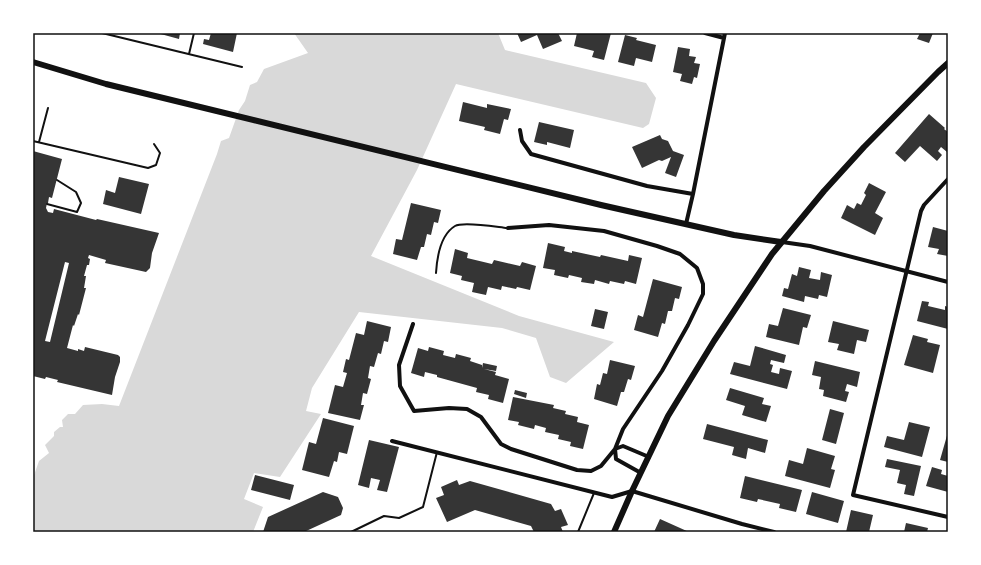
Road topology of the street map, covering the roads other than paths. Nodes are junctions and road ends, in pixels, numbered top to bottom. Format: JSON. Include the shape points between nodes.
{"nodes":[{"id":1,"x":102,"y":33,"type":"edge"},
{"id":2,"x":194,"y":33,"type":"edge"},
{"id":3,"x":704,"y":33,"type":"edge"},
{"id":4,"x":725,"y":35,"type":"edge"},
{"id":5,"x":189,"y":54,"type":"junction"},
{"id":6,"x":33,"y":62,"type":"edge"},
{"id":7,"x":948,"y":63,"type":"edge"},
{"id":8,"x":242,"y":67,"type":"dead end"},
{"id":9,"x":48,"y":108,"type":"dead end"},
{"id":10,"x":520,"y":130,"type":"dead end"},
{"id":11,"x":33,"y":141,"type":"edge"},
{"id":12,"x":39,"y":142,"type":"junction"},
{"id":13,"x":154,"y":144,"type":"dead end"},
{"id":14,"x":57,"y":180,"type":"dead end"},
{"id":15,"x":948,"y":180,"type":"edge"},
{"id":16,"x":693,"y":194,"type":"junction"},
{"id":17,"x":47,"y":204,"type":"dead end"},
{"id":18,"x":686,"y":224,"type":"junction"},
{"id":19,"x":508,"y":228,"type":"joint"},
{"id":20,"x":782,"y":242,"type":"junction"},
{"id":21,"x":906,"y":272,"type":"junction"},
{"id":22,"x":436,"y":273,"type":"dead end"},
{"id":23,"x":948,"y":282,"type":"edge"},
{"id":24,"x":413,"y":324,"type":"dead end"},
{"id":25,"x":392,"y":441,"type":"dead end"},
{"id":26,"x":615,"y":448,"type":"junction"},
{"id":27,"x":437,"y":452,"type":"junction"},
{"id":28,"x":648,"y":457,"type":"junction"},
{"id":29,"x":640,"y":473,"type":"junction"},
{"id":30,"x":632,"y":491,"type":"junction"},
{"id":31,"x":594,"y":493,"type":"junction"},
{"id":32,"x":948,"y":517,"type":"edge"},
{"id":33,"x":351,"y":532,"type":"edge"},
{"id":34,"x":578,"y":532,"type":"edge"},
{"id":35,"x":614,"y":532,"type":"edge"},
{"id":36,"x":774,"y":532,"type":"edge"}],
"edges":[{"from":1,"to":5,"type":"lane"},
{"from":2,"to":5,"type":"lane"},
{"from":3,"to":4,"type":"street"},
{"from":4,"to":16,"type":"street"},
{"from":5,"to":8,"type":"lane"},
{"from":6,"to":18,"type":"main road","via":[[106,84],[226,114]]},
{"from":7,"to":20,"type":"main road","via":[[864,146]]},
{"from":9,"to":12,"type":"lane"},
{"from":10,"to":16,"type":"street","via":[[522,141],[532,154],[647,186]]},
{"from":11,"to":12,"type":"lane"},
{"from":12,"to":13,"type":"lane","via":[[148,168],[156,165],[160,153]]},
{"from":14,"to":17,"type":"lane","via":[[76,192],[81,203],[78,212]]},
{"from":15,"to":21,"type":"street","via":[[921,211]]},
{"from":16,"to":18,"type":"street"},
{"from":18,"to":20,"type":"main road"},
{"from":19,"to":22,"type":"lane","via":[[475,224],[456,225],[446,234],[440,246]]},
{"from":19,"to":26,"type":"street","via":[[549,225],[604,231],[680,254],[697,268],[703,284],[703,294],[662,371],[623,429]]},
{"from":20,"to":21,"type":"street","via":[[810,246]]},
{"from":20,"to":28,"type":"main road","via":[[714,341],[668,416]]},
{"from":21,"to":23,"type":"street"},
{"from":21,"to":32,"type":"street","via":[[853,495]]},
{"from":24,"to":26,"type":"street","via":[[399,365],[400,386],[414,411],[467,409],[481,417],[501,444],[577,470],[591,471],[601,466]]},
{"from":25,"to":27,"type":"street"},
{"from":26,"to":28,"type":"street","via":[[623,446]]},
{"from":26,"to":29,"type":"street","via":[[616,459]]},
{"from":27,"to":31,"type":"street"},
{"from":27,"to":33,"type":"lane","via":[[423,507],[399,518],[384,516]]},
{"from":28,"to":29,"type":"main road"},
{"from":29,"to":30,"type":"main road"},
{"from":30,"to":31,"type":"street","via":[[612,497]]},
{"from":30,"to":35,"type":"main road"},
{"from":30,"to":36,"type":"street"},
{"from":31,"to":34,"type":"lane"}]}
